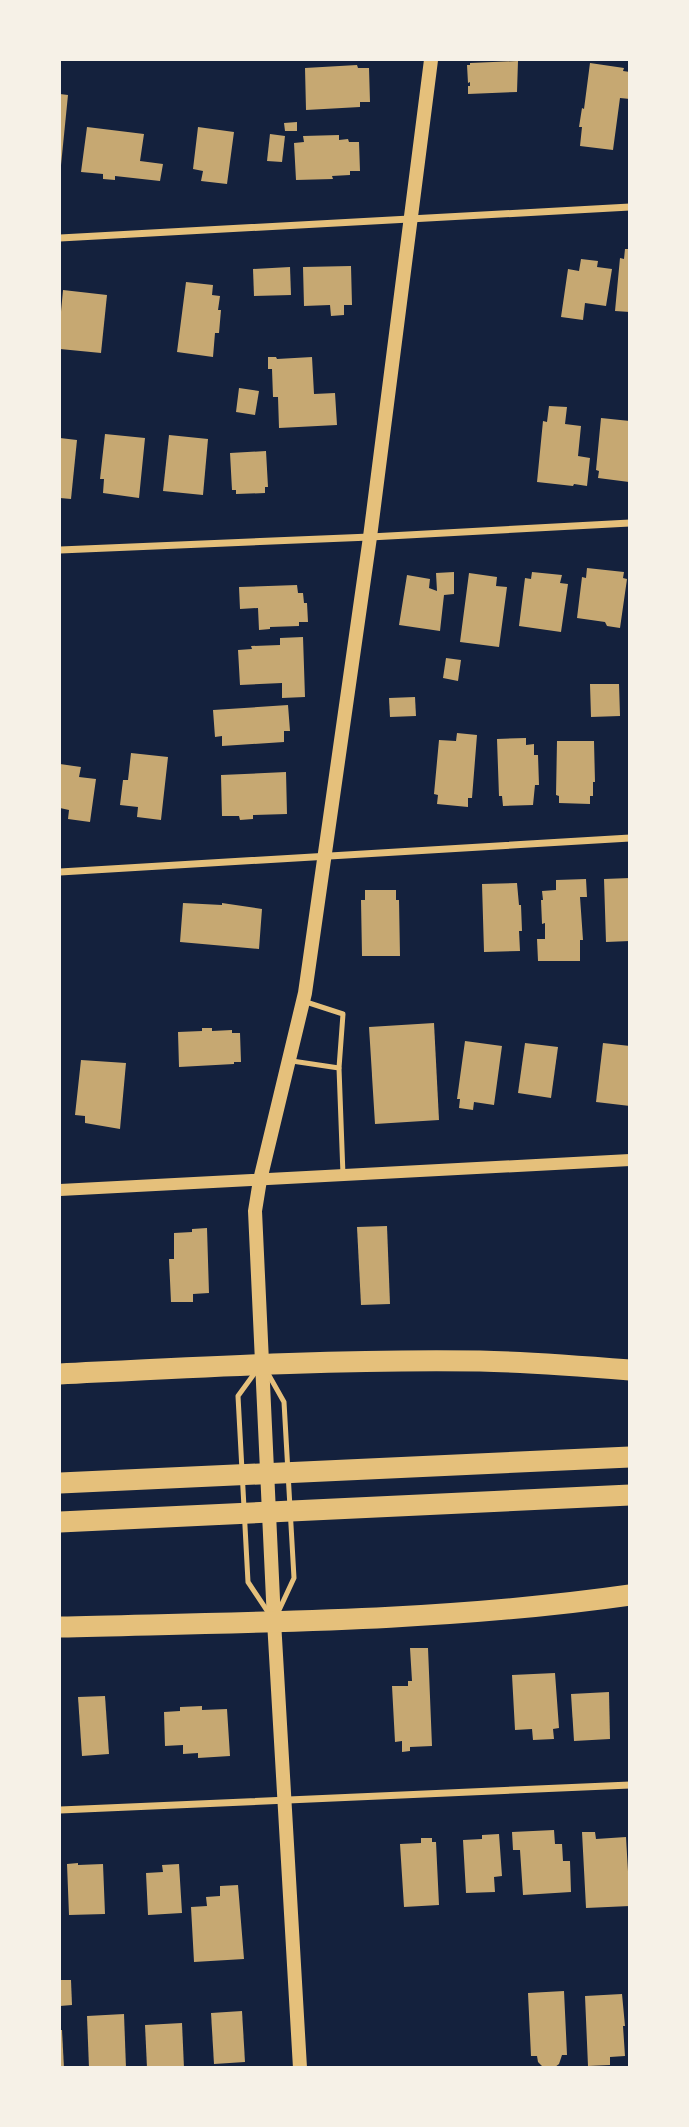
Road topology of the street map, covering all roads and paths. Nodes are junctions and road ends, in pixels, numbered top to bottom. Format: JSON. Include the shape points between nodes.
{"nodes":[{"id":1,"x":431,"y":60,"type":"edge"},
{"id":2,"x":629,"y":207,"type":"edge"},
{"id":3,"x":411,"y":219,"type":"junction"},
{"id":4,"x":60,"y":238,"type":"edge"},
{"id":5,"x":629,"y":523,"type":"edge"},
{"id":6,"x":370,"y":537,"type":"junction"},
{"id":7,"x":60,"y":550,"type":"edge"},
{"id":8,"x":629,"y":838,"type":"edge"},
{"id":9,"x":326,"y":857,"type":"junction"},
{"id":10,"x":60,"y":872,"type":"edge"},
{"id":11,"x":303,"y":1001,"type":"junction"},
{"id":12,"x":289,"y":1060,"type":"junction"},
{"id":13,"x":339,"y":1068,"type":"junction"},
{"id":14,"x":629,"y":1160,"type":"edge"},
{"id":15,"x":343,"y":1175,"type":"junction"},
{"id":16,"x":260,"y":1180,"type":"junction"},
{"id":17,"x":60,"y":1190,"type":"edge"},
{"id":18,"x":262,"y":1363,"type":"junction"},
{"id":19,"x":629,"y":1370,"type":"edge"},
{"id":20,"x":60,"y":1374,"type":"edge"},
{"id":21,"x":629,"y":1457,"type":"edge"},
{"id":22,"x":60,"y":1483,"type":"edge"},
{"id":23,"x":629,"y":1494,"type":"edge"},
{"id":24,"x":60,"y":1522,"type":"edge"},
{"id":25,"x":629,"y":1595,"type":"edge"},
{"id":26,"x":274,"y":1621,"type":"junction"},
{"id":27,"x":60,"y":1627,"type":"edge"},
{"id":28,"x":629,"y":1786,"type":"edge"},
{"id":29,"x":285,"y":1800,"type":"junction"},
{"id":30,"x":60,"y":1810,"type":"edge"},
{"id":31,"x":300,"y":2067,"type":"edge"}],
"edges":[{"from":1,"to":3,"type":"main road"},
{"from":2,"to":3,"type":"street"},
{"from":3,"to":4,"type":"street"},
{"from":3,"to":6,"type":"main road"},
{"from":5,"to":6,"type":"street"},
{"from":6,"to":7,"type":"street"},
{"from":6,"to":9,"type":"main road"},
{"from":8,"to":9,"type":"street"},
{"from":9,"to":10,"type":"street"},
{"from":9,"to":11,"type":"main road"},
{"from":11,"to":12,"type":"main road"},
{"from":11,"to":13,"type":"lane","via":[[343,1014]]},
{"from":12,"to":13,"type":"lane"},
{"from":12,"to":16,"type":"main road"},
{"from":13,"to":15,"type":"lane"},
{"from":14,"to":15,"type":"street"},
{"from":15,"to":16,"type":"street"},
{"from":16,"to":17,"type":"street"},
{"from":16,"to":18,"type":"main road","via":[[255,1211]]},
{"from":18,"to":19,"type":"highway","via":[[484,1361]]},
{"from":18,"to":20,"type":"highway"},
{"from":18,"to":26,"type":"main road"},
{"from":18,"to":26,"type":"lane","via":[[284,1402],[294,1578]]},
{"from":18,"to":26,"type":"lane","via":[[238,1396],[247,1582]]},
{"from":21,"to":22,"type":"highway"},
{"from":23,"to":24,"type":"highway"},
{"from":25,"to":26,"type":"highway","via":[[467,1613]]},
{"from":26,"to":27,"type":"highway"},
{"from":26,"to":29,"type":"main road"},
{"from":28,"to":29,"type":"street"},
{"from":29,"to":30,"type":"street"},
{"from":29,"to":31,"type":"main road"}]}
